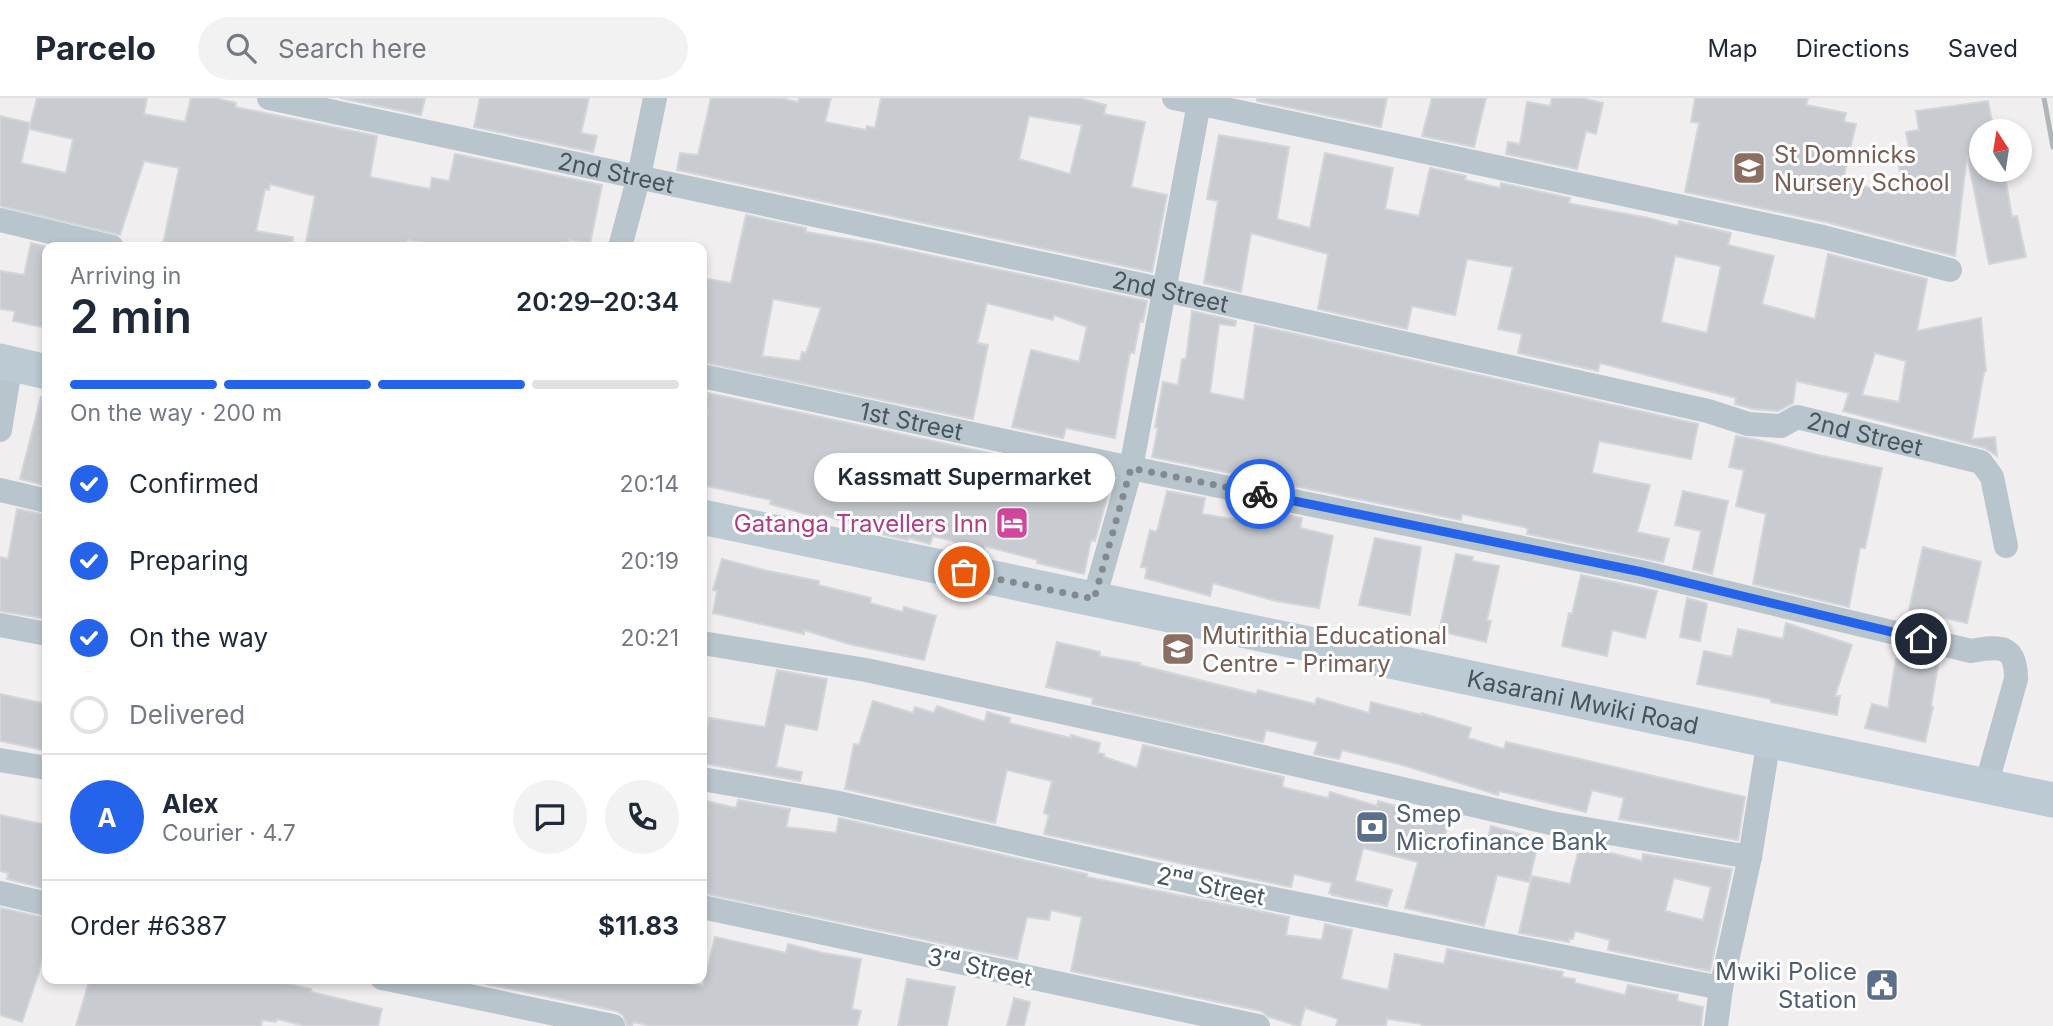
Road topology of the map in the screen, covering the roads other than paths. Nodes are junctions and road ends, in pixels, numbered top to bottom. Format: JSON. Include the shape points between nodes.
{"nodes":[{"id":1,"x":269,"y":98,"type":"edge"},
{"id":2,"x":655,"y":98,"type":"edge"},
{"id":3,"x":1174,"y":98,"type":"edge"},
{"id":4,"x":1200,"y":100,"type":"edge"},
{"id":5,"x":639,"y":176,"type":"junction"},
{"id":6,"x":0,"y":219,"type":"edge"},
{"id":7,"x":91,"y":242,"type":"edge"},
{"id":8,"x":621,"y":242,"type":"edge"},
{"id":9,"x":1950,"y":270,"type":"dead end"},
{"id":10,"x":1165,"y":290,"type":"junction"},
{"id":11,"x":5,"y":362,"type":"edge"},
{"id":12,"x":42,"y":371,"type":"edge"},
{"id":13,"x":707,"y":377,"type":"edge"},
{"id":14,"x":0,"y":430,"type":"edge"},
{"id":15,"x":1131,"y":468,"type":"junction"},
{"id":16,"x":0,"y":490,"type":"edge"},
{"id":17,"x":42,"y":500,"type":"edge"},
{"id":18,"x":707,"y":518,"type":"edge"},
{"id":19,"x":2006,"y":546,"type":"dead end"},
{"id":20,"x":1094,"y":599,"type":"junction"},
{"id":21,"x":0,"y":625,"type":"edge"},
{"id":22,"x":42,"y":633,"type":"edge"},
{"id":23,"x":707,"y":644,"type":"edge"},
{"id":24,"x":1769,"y":739,"type":"junction"},
{"id":25,"x":0,"y":760,"type":"edge"},
{"id":26,"x":42,"y":767,"type":"edge"},
{"id":27,"x":707,"y":780,"type":"edge"},
{"id":28,"x":1986,"y":786,"type":"junction"},
{"id":29,"x":2053,"y":800,"type":"edge"},
{"id":30,"x":1750,"y":857,"type":"junction"},
{"id":31,"x":0,"y":893,"type":"edge"},
{"id":32,"x":42,"y":903,"type":"edge"},
{"id":33,"x":707,"y":908,"type":"edge"},
{"id":34,"x":411,"y":984,"type":"edge"},
{"id":35,"x":1721,"y":988,"type":"junction"},
{"id":36,"x":613,"y":1026,"type":"edge"},
{"id":37,"x":1258,"y":1026,"type":"edge"},
{"id":38,"x":1716,"y":1026,"type":"edge"}],
"edges":[{"from":1,"to":5,"type":"street","name":"2nd Street"},
{"from":2,"to":5,"type":"street"},
{"from":3,"to":4,"type":"street"},
{"from":4,"to":9,"type":"street","via":[[1823,237]]},
{"from":4,"to":10,"type":"street"},
{"from":5,"to":8,"type":"street"},
{"from":5,"to":10,"type":"street","name":"2nd Street"},
{"from":6,"to":7,"type":"street"},
{"from":10,"to":15,"type":"street"},
{"from":10,"to":19,"type":"street","name":"2nd Street","via":[[1708,411],[1748,424],[1782,426],[1797,417],[1981,462],[1992,477]]},
{"from":11,"to":12,"type":"main road"},
{"from":11,"to":14,"type":"street"},
{"from":13,"to":15,"type":"street","name":"1st Street"},
{"from":15,"to":20,"type":"street"},
{"from":15,"to":28,"type":"street","name":"1st Street","via":[[1642,572],[1971,651],[1997,647],[2010,653],[2016,680]]},
{"from":16,"to":17,"type":"street"},
{"from":18,"to":20,"type":"main road","name":"Kasarani Mwiki Road"},
{"from":20,"to":24,"type":"main road","name":"Kasarani Mwiki Road"},
{"from":21,"to":22,"type":"street"},
{"from":23,"to":30,"type":"street","via":[[866,670],[1551,823]]},
{"from":24,"to":28,"type":"main road","name":"Kasarani Mwiki Road"},
{"from":24,"to":30,"type":"street"},
{"from":25,"to":26,"type":"street"},
{"from":27,"to":35,"type":"street","name":"2ⁿᵈ Street","via":[[834,802],[1204,885]]},
{"from":28,"to":29,"type":"main road","name":"Kasarani Mwiki Road"},
{"from":30,"to":35,"type":"street"},
{"from":31,"to":32,"type":"street"},
{"from":33,"to":37,"type":"street","name":"3ʳᵈ Street"},
{"from":34,"to":36,"type":"street"},
{"from":35,"to":38,"type":"street"}]}
